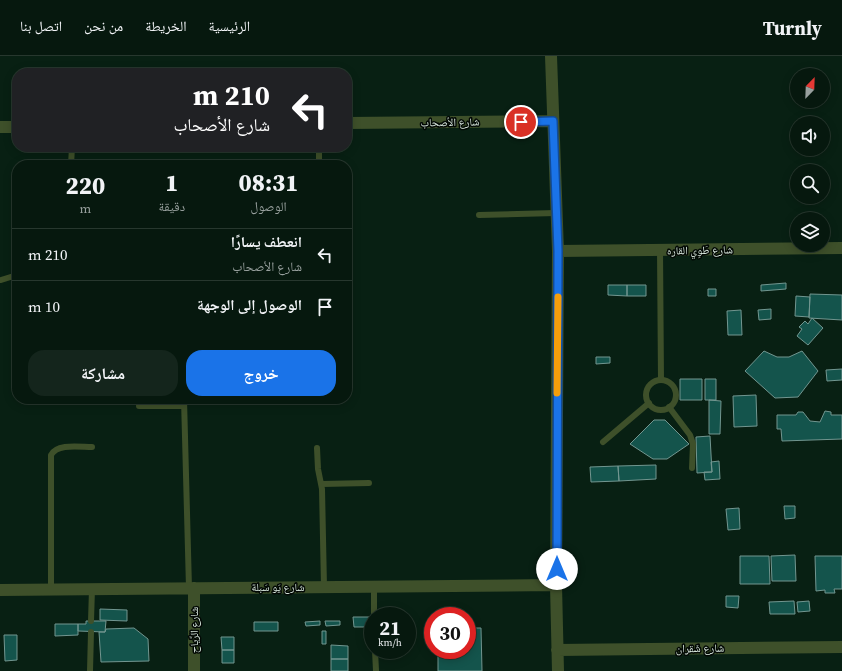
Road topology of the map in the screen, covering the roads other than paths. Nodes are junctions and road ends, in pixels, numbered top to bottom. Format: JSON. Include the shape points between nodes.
{"nodes":[{"id":1,"x":551,"y":56,"type":"edge"},
{"id":2,"x":553,"y":121,"type":"junction"},
{"id":3,"x":352,"y":123,"type":"edge"},
{"id":4,"x":0,"y":127,"type":"edge"},
{"id":5,"x":12,"y":127,"type":"edge"},
{"id":6,"x":556,"y":213,"type":"junction"},
{"id":7,"x":479,"y":215,"type":"dead end"},
{"id":8,"x":842,"y":248,"type":"edge"},
{"id":9,"x":660,"y":250,"type":"junction"},
{"id":10,"x":558,"y":251,"type":"junction"},
{"id":11,"x":12,"y":277,"type":"edge"},
{"id":12,"x":1,"y":280,"type":"dead end"},
{"id":13,"x":661,"y":380,"type":"junction"},
{"id":14,"x":649,"y":403,"type":"junction"},
{"id":15,"x":139,"y":406,"type":"dead end"},
{"id":16,"x":184,"y":406,"type":"joint"},
{"id":17,"x":669,"y":407,"type":"junction"},
{"id":18,"x":603,"y":442,"type":"dead end"},
{"id":19,"x":92,"y":447,"type":"dead end"},
{"id":20,"x":317,"y":448,"type":"dead end"},
{"id":21,"x":692,"y":468,"type":"dead end"},
{"id":22,"x":369,"y":482,"type":"dead end"},
{"id":23,"x":322,"y":484,"type":"junction"},
{"id":24,"x":556,"y":585,"type":"junction"},
{"id":25,"x":374,"y":586,"type":"junction"},
{"id":26,"x":324,"y":587,"type":"junction"},
{"id":27,"x":192,"y":588,"type":"junction"},
{"id":28,"x":51,"y":589,"type":"junction"},
{"id":29,"x":92,"y":589,"type":"junction"},
{"id":30,"x":0,"y":590,"type":"edge"},
{"id":31,"x":374,"y":607,"type":"edge"},
{"id":32,"x":91,"y":621,"type":"dead end"},
{"id":33,"x":91,"y":632,"type":"dead end"},
{"id":34,"x":842,"y":647,"type":"edge"},
{"id":35,"x":557,"y":650,"type":"junction"},
{"id":36,"x":375,"y":659,"type":"edge"},
{"id":37,"x":90,"y":671,"type":"edge"},
{"id":38,"x":194,"y":671,"type":"edge"},
{"id":39,"x":376,"y":671,"type":"edge"},
{"id":40,"x":558,"y":671,"type":"edge"}],
"edges":[{"from":1,"to":2,"type":"street"},
{"from":2,"to":3,"type":"street","name":"شارع الأصحاب"},
{"from":2,"to":6,"type":"street"},
{"from":4,"to":5,"type":"street"},
{"from":6,"to":7,"type":"lane"},
{"from":6,"to":10,"type":"street"},
{"from":8,"to":9,"type":"street","name":"شارع طَوِي القاره"},
{"from":9,"to":10,"type":"street","name":"شارع طَوِي القاره"},
{"from":9,"to":13,"type":"lane"},
{"from":10,"to":24,"type":"street"},
{"from":11,"to":12,"type":"lane"},
{"from":13,"to":14,"type":"lane","via":[[648,388],[646,393]]},
{"from":13,"to":17,"type":"lane","via":[[671,384],[676,393]]},
{"from":14,"to":17,"type":"lane","via":[[658,409]]},
{"from":14,"to":18,"type":"lane"},
{"from":15,"to":16,"type":"lane"},
{"from":16,"to":27,"type":"lane"},
{"from":17,"to":21,"type":"lane","via":[[690,434]]},
{"from":19,"to":28,"type":"lane","via":[[59,448],[50,455]]},
{"from":20,"to":23,"type":"lane"},
{"from":22,"to":23,"type":"lane"},
{"from":23,"to":26,"type":"lane"},
{"from":24,"to":25,"type":"street","name":"شارع يَو سَبلة"},
{"from":24,"to":35,"type":"street"},
{"from":25,"to":26,"type":"street","name":"شارع يَو سَبلة"},
{"from":25,"to":31,"type":"lane"},
{"from":26,"to":27,"type":"street","name":"شارع يَو سَبلة"},
{"from":27,"to":29,"type":"street","name":"شارع يَو سَبلة"},
{"from":27,"to":38,"type":"street","name":"شارع الرِّياح"},
{"from":28,"to":29,"type":"street","name":"شارع يَو سَبلة"},
{"from":28,"to":30,"type":"street","name":"شارع يَو سَبلة"},
{"from":29,"to":32,"type":"lane"},
{"from":33,"to":37,"type":"lane"},
{"from":34,"to":35,"type":"street","name":"شارع شَقران"},
{"from":35,"to":40,"type":"street"},
{"from":36,"to":39,"type":"lane"}]}
